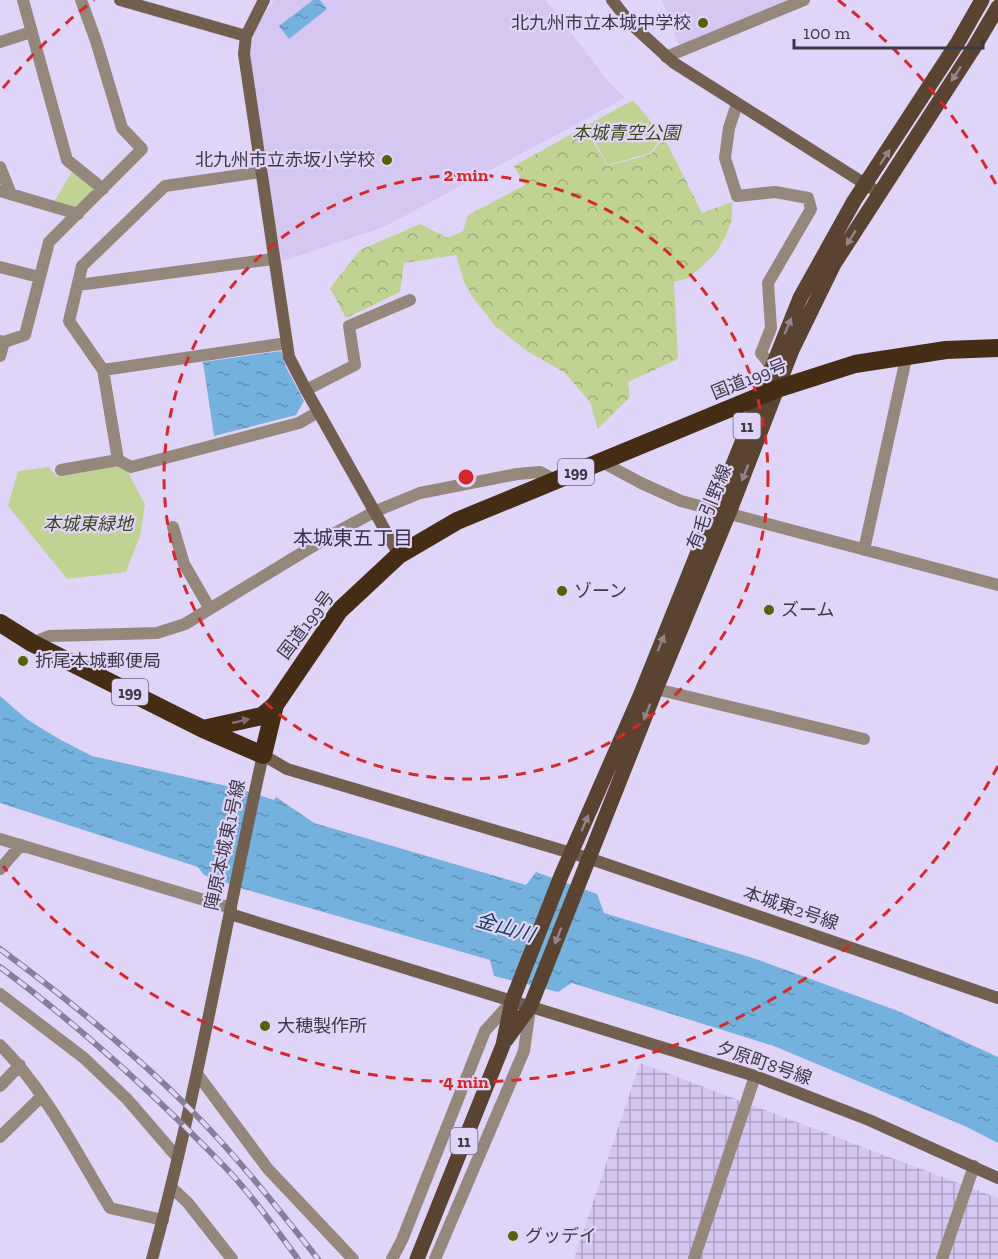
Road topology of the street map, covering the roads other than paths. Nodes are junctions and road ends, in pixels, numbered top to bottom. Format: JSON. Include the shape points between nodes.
{"nodes":[{"id":1,"x":23,"y":0,"type":"edge"},
{"id":2,"x":81,"y":0,"type":"edge"},
{"id":3,"x":120,"y":0,"type":"edge"},
{"id":4,"x":264,"y":0,"type":"edge"},
{"id":5,"x":612,"y":0,"type":"edge"},
{"id":6,"x":804,"y":0,"type":"edge"},
{"id":7,"x":982,"y":0,"type":"edge"},
{"id":8,"x":998,"y":7,"type":"edge"},
{"id":9,"x":31,"y":32,"type":"junction"},
{"id":10,"x":246,"y":36,"type":"junction"},
{"id":11,"x":0,"y":42,"type":"edge"},
{"id":12,"x":666,"y":57,"type":"junction"},
{"id":13,"x":737,"y":104,"type":"junction"},
{"id":14,"x":0,"y":167,"type":"edge"},
{"id":15,"x":261,"y":172,"type":"junction"},
{"id":16,"x":103,"y":189,"type":"junction"},
{"id":17,"x":872,"y":189,"type":"junction"},
{"id":18,"x":6,"y":193,"type":"edge"},
{"id":19,"x":78,"y":214,"type":"junction"},
{"id":20,"x":273,"y":259,"type":"junction"},
{"id":21,"x":0,"y":267,"type":"edge"},
{"id":22,"x":39,"y":277,"type":"junction"},
{"id":23,"x":78,"y":285,"type":"junction"},
{"id":24,"x":410,"y":300,"type":"dead end"},
{"id":25,"x":2,"y":341,"type":"edge"},
{"id":26,"x":286,"y":344,"type":"junction"},
{"id":27,"x":998,"y":348,"type":"edge"},
{"id":28,"x":907,"y":354,"type":"junction"},
{"id":29,"x":0,"y":356,"type":"edge"},
{"id":30,"x":771,"y":366,"type":"junction"},
{"id":31,"x":103,"y":370,"type":"junction"},
{"id":32,"x":777,"y":389,"type":"junction"},
{"id":33,"x":306,"y":390,"type":"junction"},
{"id":34,"x":759,"y":397,"type":"junction"},
{"id":35,"x":318,"y":412,"type":"junction"},
{"id":36,"x":118,"y":460,"type":"junction"},
{"id":37,"x":600,"y":461,"type":"junction"},
{"id":38,"x":61,"y":470,"type":"dead end"},
{"id":39,"x":555,"y":480,"type":"junction"},
{"id":40,"x":713,"y":510,"type":"junction"},
{"id":41,"x":376,"y":511,"type":"junction"},
{"id":42,"x":729,"y":513,"type":"junction"},
{"id":43,"x":173,"y":527,"type":"dead end"},
{"id":44,"x":864,"y":550,"type":"junction"},
{"id":45,"x":399,"y":555,"type":"junction"},
{"id":46,"x":998,"y":585,"type":"edge"},
{"id":47,"x":210,"y":609,"type":"junction"},
{"id":48,"x":0,"y":623,"type":"edge"},
{"id":49,"x":32,"y":642,"type":"junction"},
{"id":50,"x":656,"y":689,"type":"junction"},
{"id":51,"x":275,"y":705,"type":"junction"},
{"id":52,"x":203,"y":729,"type":"junction"},
{"id":53,"x":864,"y":739,"type":"dead end"},
{"id":54,"x":262,"y":755,"type":"junction"},
{"id":55,"x":0,"y":839,"type":"edge"},
{"id":56,"x":21,"y":845,"type":"junction"},
{"id":57,"x":572,"y":853,"type":"junction"},
{"id":58,"x":588,"y":858,"type":"junction"},
{"id":59,"x":0,"y":869,"type":"edge"},
{"id":60,"x":230,"y":911,"type":"junction"},
{"id":61,"x":0,"y":994,"type":"edge"},
{"id":62,"x":514,"y":995,"type":"junction"},
{"id":63,"x":998,"y":998,"type":"edge"},
{"id":64,"x":532,"y":1001,"type":"junction"},
{"id":65,"x":0,"y":1045,"type":"edge"},
{"id":66,"x":503,"y":1045,"type":"junction"},
{"id":67,"x":20,"y":1065,"type":"junction"},
{"id":68,"x":198,"y":1075,"type":"junction"},
{"id":69,"x":755,"y":1076,"type":"junction"},
{"id":70,"x":0,"y":1086,"type":"edge"},
{"id":71,"x":42,"y":1096,"type":"junction"},
{"id":72,"x":0,"y":1137,"type":"edge"},
{"id":73,"x":177,"y":1157,"type":"junction"},
{"id":74,"x":974,"y":1166,"type":"junction"},
{"id":75,"x":998,"y":1178,"type":"edge"},
{"id":76,"x":171,"y":1187,"type":"junction"},
{"id":77,"x":163,"y":1220,"type":"junction"},
{"id":78,"x":152,"y":1259,"type":"edge"},
{"id":79,"x":232,"y":1259,"type":"edge"},
{"id":80,"x":353,"y":1259,"type":"edge"},
{"id":81,"x":392,"y":1259,"type":"edge"},
{"id":82,"x":417,"y":1259,"type":"edge"},
{"id":83,"x":435,"y":1259,"type":"edge"},
{"id":84,"x":694,"y":1259,"type":"edge"},
{"id":85,"x":942,"y":1259,"type":"edge"}],
"edges":[{"from":1,"to":9,"type":"street"},
{"from":2,"to":16,"type":"street","via":[[122,128],[142,149]]},
{"from":3,"to":10,"type":"street"},
{"from":4,"to":10,"type":"street"},
{"from":5,"to":12,"type":"street"},
{"from":6,"to":12,"type":"street"},
{"from":17,"to":7,"type":"main road","name":"有毛引野線","number":"11","one_way":true},
{"from":8,"to":17,"type":"main road","name":"有毛引野線","number":"11","one_way":true,"via":[[975,46]]},
{"from":9,"to":11,"type":"street"},
{"from":9,"to":16,"type":"street","via":[[67,160]]},
{"from":10,"to":15,"type":"street","via":[[244,54]]},
{"from":12,"to":13,"type":"street"},
{"from":13,"to":17,"type":"street"},
{"from":13,"to":30,"type":"street","via":[[729,128],[726,158],[737,196],[775,192],[808,198],[812,208],[768,283],[771,328],[761,353]]},
{"from":14,"to":18,"type":"street"},
{"from":15,"to":20,"type":"street"},
{"from":15,"to":23,"type":"street","via":[[165,186],[82,266]]},
{"from":16,"to":19,"type":"street"},
{"from":30,"to":17,"type":"main road","name":"有毛引野線","number":"11","one_way":true,"via":[[800,298],[854,201]]},
{"from":17,"to":32,"type":"main road","name":"有毛引野線","number":"11","one_way":true,"via":[[792,350]]},
{"from":18,"to":19,"type":"street"},
{"from":19,"to":22,"type":"street","via":[[49,242]]},
{"from":20,"to":23,"type":"street"},
{"from":20,"to":26,"type":"street"},
{"from":21,"to":22,"type":"street"},
{"from":22,"to":25,"type":"street","via":[[25,335]]},
{"from":23,"to":31,"type":"street","via":[[69,321]]},
{"from":24,"to":33,"type":"street","via":[[349,326],[355,365]]},
{"from":25,"to":29,"type":"street"},
{"from":26,"to":31,"type":"street"},
{"from":26,"to":33,"type":"street"},
{"from":27,"to":28,"type":"highway","name":"国道199号","number":"199"},
{"from":28,"to":32,"type":"highway","name":"国道199号","number":"199","via":[[855,364]]},
{"from":28,"to":44,"type":"street"},
{"from":30,"to":34,"type":"main road","name":"有毛引野線","number":"11"},
{"from":31,"to":36,"type":"street"},
{"from":32,"to":34,"type":"highway","name":"国道199号","number":"199"},
{"from":32,"to":42,"type":"main road","name":"有毛引野線","number":"11","one_way":true},
{"from":33,"to":35,"type":"street"},
{"from":34,"to":37,"type":"highway","name":"国道199号","number":"199"},
{"from":34,"to":40,"type":"main road","name":"有毛引野線","number":"11"},
{"from":35,"to":36,"type":"street","via":[[299,423],[131,467]]},
{"from":35,"to":41,"type":"street"},
{"from":36,"to":38,"type":"street"},
{"from":37,"to":39,"type":"highway","name":"国道199号","number":"199"},
{"from":37,"to":40,"type":"street","via":[[681,501]]},
{"from":39,"to":41,"type":"street","via":[[540,472],[517,474],[420,493]]},
{"from":39,"to":45,"type":"highway","name":"国道199号","number":"199","via":[[457,521]]},
{"from":40,"to":42,"type":"street"},
{"from":57,"to":40,"type":"main road","name":"有毛引野線","number":"11","one_way":true},
{"from":41,"to":45,"type":"street"},
{"from":41,"to":47,"type":"street"},
{"from":42,"to":44,"type":"street"},
{"from":42,"to":50,"type":"main road","name":"有毛引野線","number":"11"},
{"from":43,"to":47,"type":"street","via":[[184,564]]},
{"from":44,"to":46,"type":"street"},
{"from":45,"to":51,"type":"highway","name":"国道199号","number":"199","via":[[339,611]]},
{"from":47,"to":49,"type":"street","via":[[185,624],[157,633],[49,636]]},
{"from":48,"to":49,"type":"highway","number":"199"},
{"from":49,"to":52,"type":"highway","number":"199"},
{"from":50,"to":53,"type":"street"},
{"from":50,"to":58,"type":"main road","name":"有毛引野線","number":"11","one_way":true},
{"from":52,"to":51,"type":"highway","number":"199","one_way":true,"via":[[262,716]]},
{"from":51,"to":54,"type":"highway","name":"国道199号","number":"199"},
{"from":52,"to":54,"type":"highway","number":"199"},
{"from":54,"to":57,"type":"street","via":[[287,769]]},
{"from":54,"to":60,"type":"street","name":"陣原本城東1号線"},
{"from":55,"to":56,"type":"street"},
{"from":56,"to":59,"type":"street"},
{"from":56,"to":60,"type":"street"},
{"from":57,"to":58,"type":"street","name":"本城東2号線"},
{"from":57,"to":62,"type":"main road","name":"有毛引野線","number":"11"},
{"from":58,"to":63,"type":"street","name":"本城東2号線"},
{"from":58,"to":64,"type":"main road","name":"有毛引野線","number":"11","one_way":true},
{"from":60,"to":62,"type":"street","name":"夕原町8号線"},
{"from":60,"to":68,"type":"street","name":"陣原本城東1号線"},
{"from":61,"to":73,"type":"street","via":[[84,1058],[127,1099]]},
{"from":62,"to":64,"type":"street","name":"夕原町8号線"},
{"from":62,"to":66,"type":"main road","name":"有毛引野線","number":"11"},
{"from":62,"to":81,"type":"street","via":[[485,1030]]},
{"from":64,"to":66,"type":"main road","name":"有毛引野線","number":"11"},
{"from":64,"to":69,"type":"street","name":"夕原町8号線"},
{"from":64,"to":83,"type":"street","via":[[524,1051]]},
{"from":65,"to":67,"type":"street"},
{"from":66,"to":82,"type":"main road","name":"有毛引野線","number":"11"},
{"from":67,"to":70,"type":"street"},
{"from":67,"to":71,"type":"street"},
{"from":68,"to":73,"type":"street","name":"陣原本城東1号線"},
{"from":68,"to":80,"type":"street","via":[[268,1169]]},
{"from":69,"to":74,"type":"street","name":"夕原町8号線"},
{"from":69,"to":84,"type":"street"},
{"from":71,"to":72,"type":"street"},
{"from":71,"to":77,"type":"street","via":[[110,1208]]},
{"from":73,"to":76,"type":"street","name":"陣原本城東1号線"},
{"from":74,"to":75,"type":"street","name":"夕原町8号線"},
{"from":74,"to":85,"type":"street"},
{"from":76,"to":77,"type":"street","name":"陣原本城東1号線"},
{"from":76,"to":79,"type":"street"},
{"from":77,"to":78,"type":"street","name":"陣原本城東1号線"}]}
